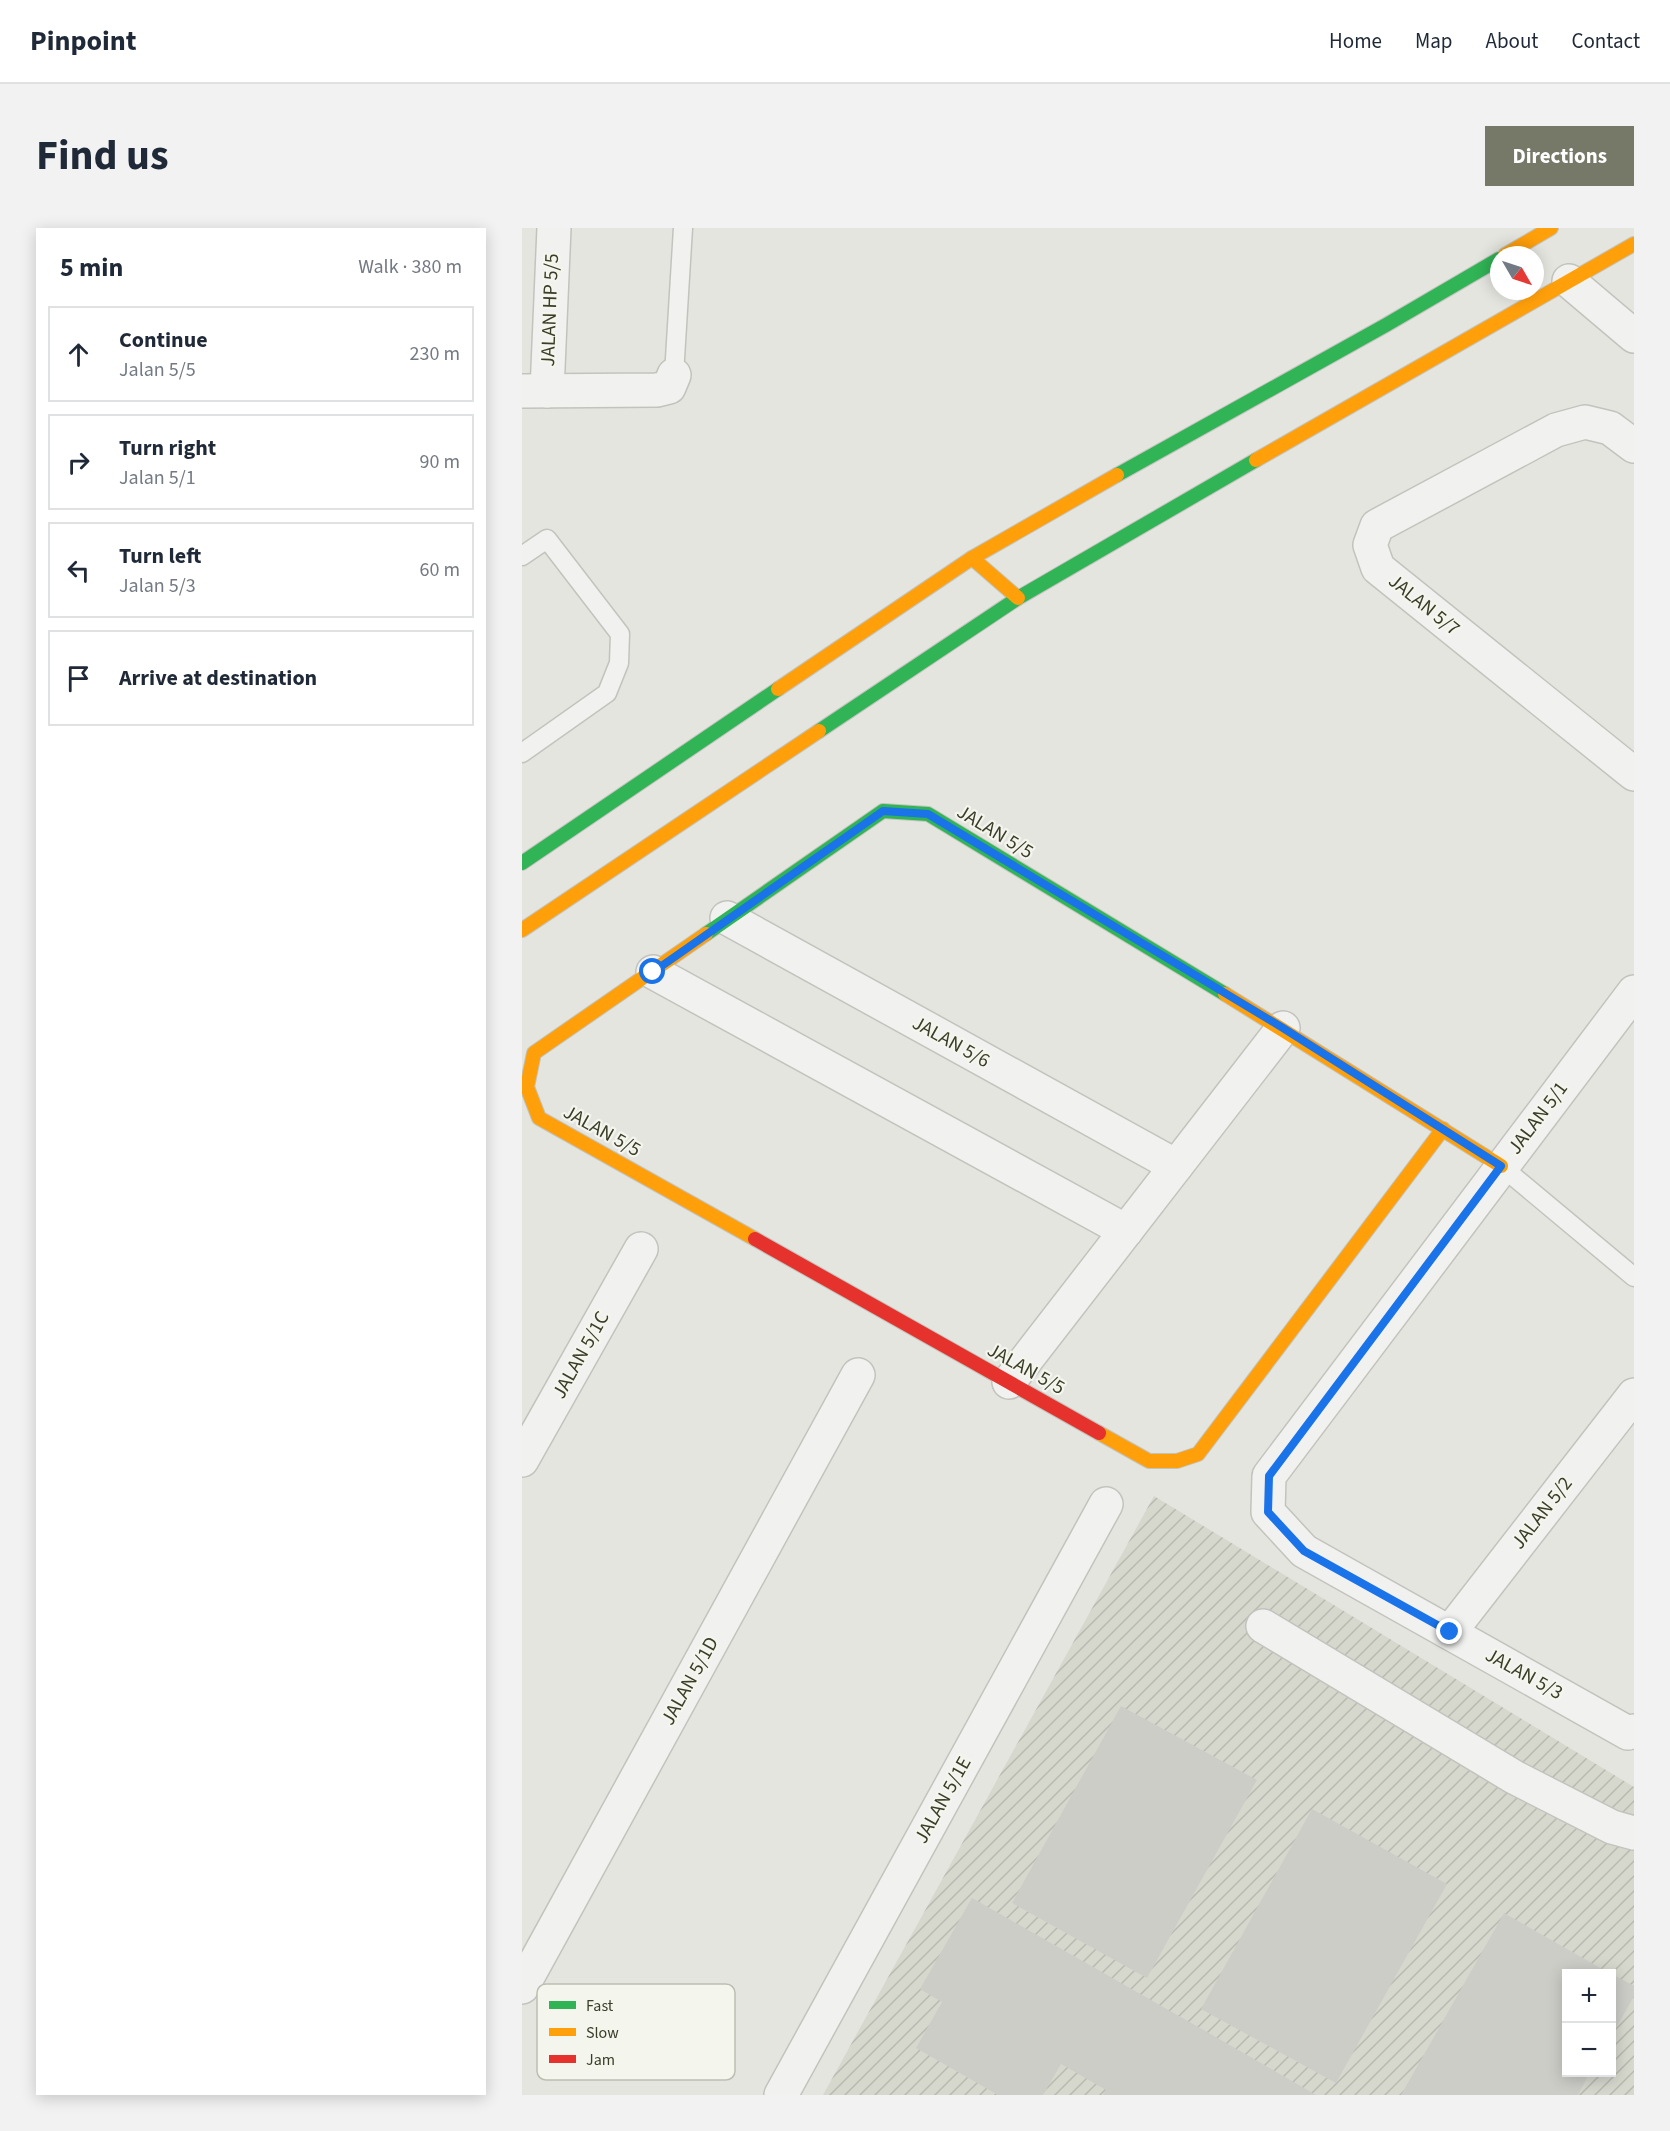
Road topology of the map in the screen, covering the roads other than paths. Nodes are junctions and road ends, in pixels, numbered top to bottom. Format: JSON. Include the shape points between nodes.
{"nodes":[{"id":1,"x":554,"y":228,"type":"edge"},
{"id":2,"x":683,"y":228,"type":"edge"},
{"id":3,"x":1551,"y":228,"type":"edge"},
{"id":4,"x":1634,"y":244,"type":"edge"},
{"id":5,"x":1520,"y":246,"type":"edge"},
{"id":6,"x":1490,"y":263,"type":"edge"},
{"id":7,"x":1569,"y":281,"type":"junction"},
{"id":8,"x":1634,"y":336,"type":"edge"},
{"id":9,"x":674,"y":375,"type":"joint"},
{"id":10,"x":534,"y":391,"type":"edge"},
{"id":11,"x":1634,"y":446,"type":"edge"},
{"id":12,"x":522,"y":556,"type":"edge"},
{"id":13,"x":972,"y":558,"type":"junction"},
{"id":14,"x":1018,"y":598,"type":"junction"},
{"id":15,"x":522,"y":753,"type":"edge"},
{"id":16,"x":1634,"y":774,"type":"edge"},
{"id":17,"x":522,"y":863,"type":"edge"},
{"id":18,"x":727,"y":918,"type":"junction"},
{"id":19,"x":523,"y":928,"type":"edge"},
{"id":20,"x":653,"y":972,"type":"junction"},
{"id":21,"x":1634,"y":992,"type":"edge"},
{"id":22,"x":1283,"y":1028,"type":"junction"},
{"id":23,"x":1443,"y":1129,"type":"junction"},
{"id":24,"x":1176,"y":1166,"type":"junction"},
{"id":25,"x":1501,"y":1166,"type":"junction"},
{"id":26,"x":1126,"y":1231,"type":"junction"},
{"id":27,"x":641,"y":1249,"type":"dead end"},
{"id":28,"x":1634,"y":1277,"type":"edge"},
{"id":29,"x":858,"y":1375,"type":"dead end"},
{"id":30,"x":1009,"y":1382,"type":"junction"},
{"id":31,"x":1634,"y":1395,"type":"edge"},
{"id":32,"x":522,"y":1460,"type":"edge"},
{"id":33,"x":1269,"y":1476,"type":"joint"},
{"id":34,"x":1106,"y":1504,"type":"dead end"},
{"id":35,"x":1263,"y":1626,"type":"dead end"},
{"id":36,"x":1450,"y":1632,"type":"junction"},
{"id":37,"x":1634,"y":1731,"type":"edge"},
{"id":38,"x":1634,"y":1833,"type":"edge"},
{"id":39,"x":522,"y":1987,"type":"edge"},
{"id":40,"x":780,"y":2095,"type":"edge"}],
"edges":[{"from":1,"to":10,"type":"street","name":"JALAN HP 5/5"},
{"from":2,"to":9,"type":"lane"},
{"from":3,"to":5,"type":"street"},
{"from":4,"to":7,"type":"street"},
{"from":6,"to":13,"type":"street"},
{"from":7,"to":8,"type":"street"},
{"from":7,"to":14,"type":"street"},
{"from":9,"to":10,"type":"street","via":[[665,389]]},
{"from":11,"to":16,"type":"street","name":"JALAN 5/7","via":[[1610,428],[1585,422],[1556,430],[1377,525],[1370,545],[1378,568]]},
{"from":12,"to":15,"type":"lane","via":[[547,539],[620,634],[619,663],[607,693]]},
{"from":13,"to":14,"type":"street"},
{"from":13,"to":17,"type":"street"},
{"from":14,"to":19,"type":"street"},
{"from":18,"to":20,"type":"street","name":"JALAN 5/5"},
{"from":18,"to":22,"type":"street","name":"JALAN 5/5","via":[[883,811],[928,814]]},
{"from":18,"to":24,"type":"street","name":"JALAN 5/6"},
{"from":20,"to":26,"type":"street"},
{"from":20,"to":30,"type":"street","name":"JALAN 5/5","via":[[534,1053],[527,1087],[539,1118]]},
{"from":21,"to":25,"type":"street","name":"JALAN 5/1"},
{"from":22,"to":23,"type":"street","name":"JALAN 5/5"},
{"from":22,"to":24,"type":"street"},
{"from":23,"to":25,"type":"street","name":"JALAN 5/5"},
{"from":23,"to":30,"type":"street","name":"JALAN 5/5","via":[[1198,1454],[1177,1461],[1149,1461]]},
{"from":24,"to":26,"type":"street"},
{"from":25,"to":28,"type":"lane"},
{"from":25,"to":33,"type":"street","name":"JALAN 5/1"},
{"from":26,"to":30,"type":"street"},
{"from":27,"to":32,"type":"street","name":"JALAN 5/1C"},
{"from":29,"to":39,"type":"street","name":"JALAN 5/1D"},
{"from":31,"to":36,"type":"street","name":"JALAN 5/2"},
{"from":33,"to":36,"type":"street","name":"JALAN 5/3","via":[[1268,1512],[1304,1551]]},
{"from":34,"to":40,"type":"street","name":"JALAN 5/1E"},
{"from":35,"to":38,"type":"street","via":[[1514,1777],[1612,1827]]},
{"from":36,"to":37,"type":"street","name":"JALAN 5/3","via":[[1628,1733]]}]}
